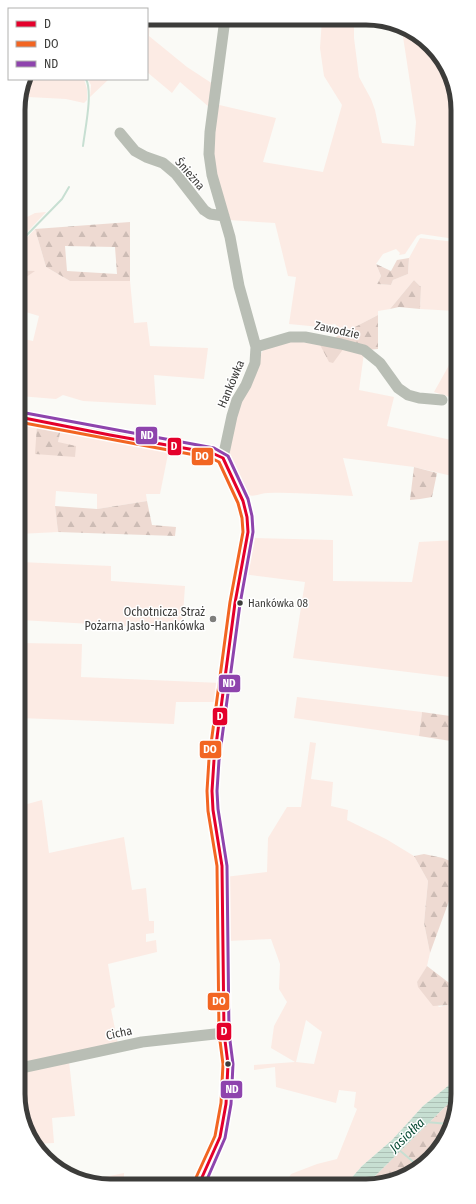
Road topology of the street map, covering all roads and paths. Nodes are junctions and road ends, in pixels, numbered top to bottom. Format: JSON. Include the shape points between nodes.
{"nodes":[{"id":1,"x":225,"y":25,"type":"edge"},
{"id":2,"x":120,"y":133,"type":"dead end"},
{"id":3,"x":224,"y":216,"type":"junction"},
{"id":4,"x":256,"y":347,"type":"junction"},
{"id":5,"x":442,"y":400,"type":"dead end"},
{"id":6,"x":25,"y":417,"type":"edge"},
{"id":7,"x":223,"y":458,"type":"junction"},
{"id":8,"x":224,"y":1033,"type":"junction"},
{"id":9,"x":25,"y":1067,"type":"edge"},
{"id":10,"x":201,"y":1179,"type":"edge"}],
"edges":[{"from":1,"to":3,"type":"street","name":"Hankówka","via":[[209,154],[212,175]]},
{"from":2,"to":3,"type":"street","name":"Śnieżna","via":[[135,151],[163,163],[176,174],[204,210],[210,214]]},
{"from":3,"to":4,"type":"street","name":"Hankówka","via":[[239,286]]},
{"from":4,"to":5,"type":"street","name":"Zawodzie","via":[[290,338],[305,337],[364,350],[380,363],[398,388],[408,395]]},
{"from":4,"to":7,"type":"street","name":"Hankówka","via":[[255,363],[237,400]]},
{"from":6,"to":7,"type":"street","via":[[212,453]]},
{"from":7,"to":8,"type":"street","via":[[243,501],[248,532],[234,610],[212,790],[222,866]]},
{"from":8,"to":9,"type":"street","name":"Cicha","via":[[142,1042]]},
{"from":8,"to":10,"type":"street","via":[[228,1064],[224,1119],[220,1137]]}]}
